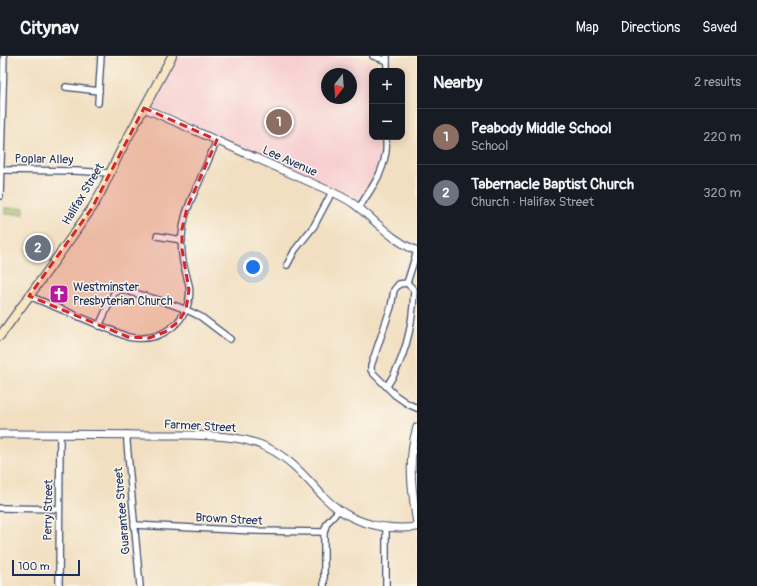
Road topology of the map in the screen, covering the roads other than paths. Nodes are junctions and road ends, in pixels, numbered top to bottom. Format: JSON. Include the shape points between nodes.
{"nodes":[{"id":1,"x":4,"y":56,"type":"edge"},
{"id":2,"x":101,"y":56,"type":"edge"},
{"id":3,"x":172,"y":56,"type":"edge"},
{"id":4,"x":373,"y":56,"type":"edge"},
{"id":5,"x":387,"y":58,"type":"edge"},
{"id":6,"x":66,"y":88,"type":"dead end"},
{"id":7,"x":1,"y":89,"type":"edge"},
{"id":8,"x":99,"y":91,"type":"junction"},
{"id":9,"x":98,"y":103,"type":"dead end"},
{"id":10,"x":144,"y":108,"type":"junction"},
{"id":11,"x":217,"y":140,"type":"junction"},
{"id":12,"x":386,"y":140,"type":"edge"},
{"id":13,"x":1,"y":170,"type":"edge"},
{"id":14,"x":111,"y":173,"type":"junction"},
{"id":15,"x":332,"y":192,"type":"junction"},
{"id":16,"x":0,"y":196,"type":"edge"},
{"id":17,"x":359,"y":208,"type":"junction"},
{"id":18,"x":157,"y":236,"type":"dead end"},
{"id":19,"x":182,"y":240,"type":"junction"},
{"id":20,"x":417,"y":251,"type":"edge"},
{"id":21,"x":287,"y":265,"type":"dead end"},
{"id":22,"x":407,"y":283,"type":"junction"},
{"id":23,"x":29,"y":296,"type":"junction"},
{"id":24,"x":186,"y":310,"type":"junction"},
{"id":25,"x":99,"y":326,"type":"junction"},
{"id":26,"x":0,"y":336,"type":"edge"},
{"id":27,"x":230,"y":338,"type":"dead end"},
{"id":28,"x":387,"y":386,"type":"junction"},
{"id":29,"x":417,"y":408,"type":"edge"},
{"id":30,"x":417,"y":427,"type":"edge"},
{"id":31,"x":0,"y":434,"type":"edge"},
{"id":32,"x":60,"y":434,"type":"junction"},
{"id":33,"x":127,"y":434,"type":"junction"},
{"id":34,"x":414,"y":452,"type":"edge"},
{"id":35,"x":0,"y":508,"type":"edge"},
{"id":36,"x":59,"y":509,"type":"junction"},
{"id":37,"x":339,"y":510,"type":"junction"},
{"id":38,"x":417,"y":524,"type":"edge"},
{"id":39,"x":134,"y":525,"type":"junction"},
{"id":40,"x":417,"y":527,"type":"edge"},
{"id":41,"x":386,"y":528,"type":"junction"},
{"id":42,"x":324,"y":532,"type":"junction"},
{"id":43,"x":59,"y":586,"type":"edge"},
{"id":44,"x":140,"y":586,"type":"edge"},
{"id":45,"x":324,"y":586,"type":"edge"},
{"id":46,"x":386,"y":586,"type":"edge"}],
"edges":[{"from":1,"to":7,"type":"street"},
{"from":2,"to":8,"type":"street"},
{"from":3,"to":10,"type":"main road","name":"Halifax Street"},
{"from":4,"to":5,"type":"street"},
{"from":6,"to":8,"type":"street"},
{"from":7,"to":13,"type":"street"},
{"from":8,"to":9,"type":"street"},
{"from":10,"to":11,"type":"street","name":"Lee Avenue"},
{"from":10,"to":14,"type":"main road","name":"Halifax Street"},
{"from":11,"to":15,"type":"street","name":"Lee Avenue"},
{"from":11,"to":19,"type":"street","via":[[188,208],[182,229]]},
{"from":12,"to":17,"type":"street","via":[[386,156],[381,173]]},
{"from":13,"to":14,"type":"street","name":"Poplar Alley"},
{"from":13,"to":16,"type":"street"},
{"from":14,"to":23,"type":"main road","name":"Halifax Street","via":[[85,218]]},
{"from":15,"to":17,"type":"street","name":"Lee Avenue"},
{"from":15,"to":21,"type":"street","via":[[314,226]]},
{"from":17,"to":20,"type":"street","name":"Lee Avenue","via":[[398,241]]},
{"from":18,"to":19,"type":"street"},
{"from":19,"to":24,"type":"street","via":[[183,262],[189,290]]},
{"from":20,"to":22,"type":"street"},
{"from":22,"to":28,"type":"street","via":[[414,290],[411,328],[401,359]]},
{"from":22,"to":28,"type":"street","via":[[399,284],[394,290],[371,366],[373,373]]},
{"from":23,"to":25,"type":"street"},
{"from":23,"to":26,"type":"main road","name":"Halifax Street"},
{"from":24,"to":25,"type":"street","via":[[175,325],[149,338],[128,337]]},
{"from":24,"to":25,"type":"street","via":[[120,290],[113,294]]},
{"from":24,"to":27,"type":"street","via":[[201,317]]},
{"from":28,"to":29,"type":"street","via":[[395,395]]},
{"from":30,"to":34,"type":"street"},
{"from":31,"to":32,"type":"street","name":"Farmer Street"},
{"from":32,"to":33,"type":"street","name":"Farmer Street"},
{"from":32,"to":36,"type":"street","name":"Perry Street"},
{"from":33,"to":37,"type":"street","name":"Farmer Street","via":[[220,436],[240,438],[258,444],[295,466]]},
{"from":33,"to":39,"type":"street","name":"Guarantee Street"},
{"from":34,"to":38,"type":"street","via":[[412,482]]},
{"from":35,"to":36,"type":"street"},
{"from":36,"to":43,"type":"street","name":"Perry Street"},
{"from":37,"to":41,"type":"street","name":"Farmer Street","via":[[367,524]]},
{"from":37,"to":42,"type":"street"},
{"from":39,"to":42,"type":"street","name":"Brown Street"},
{"from":39,"to":44,"type":"street","name":"Guarantee Street"},
{"from":40,"to":41,"type":"street","name":"Farmer Street"},
{"from":41,"to":46,"type":"street"},
{"from":42,"to":45,"type":"street"}]}
